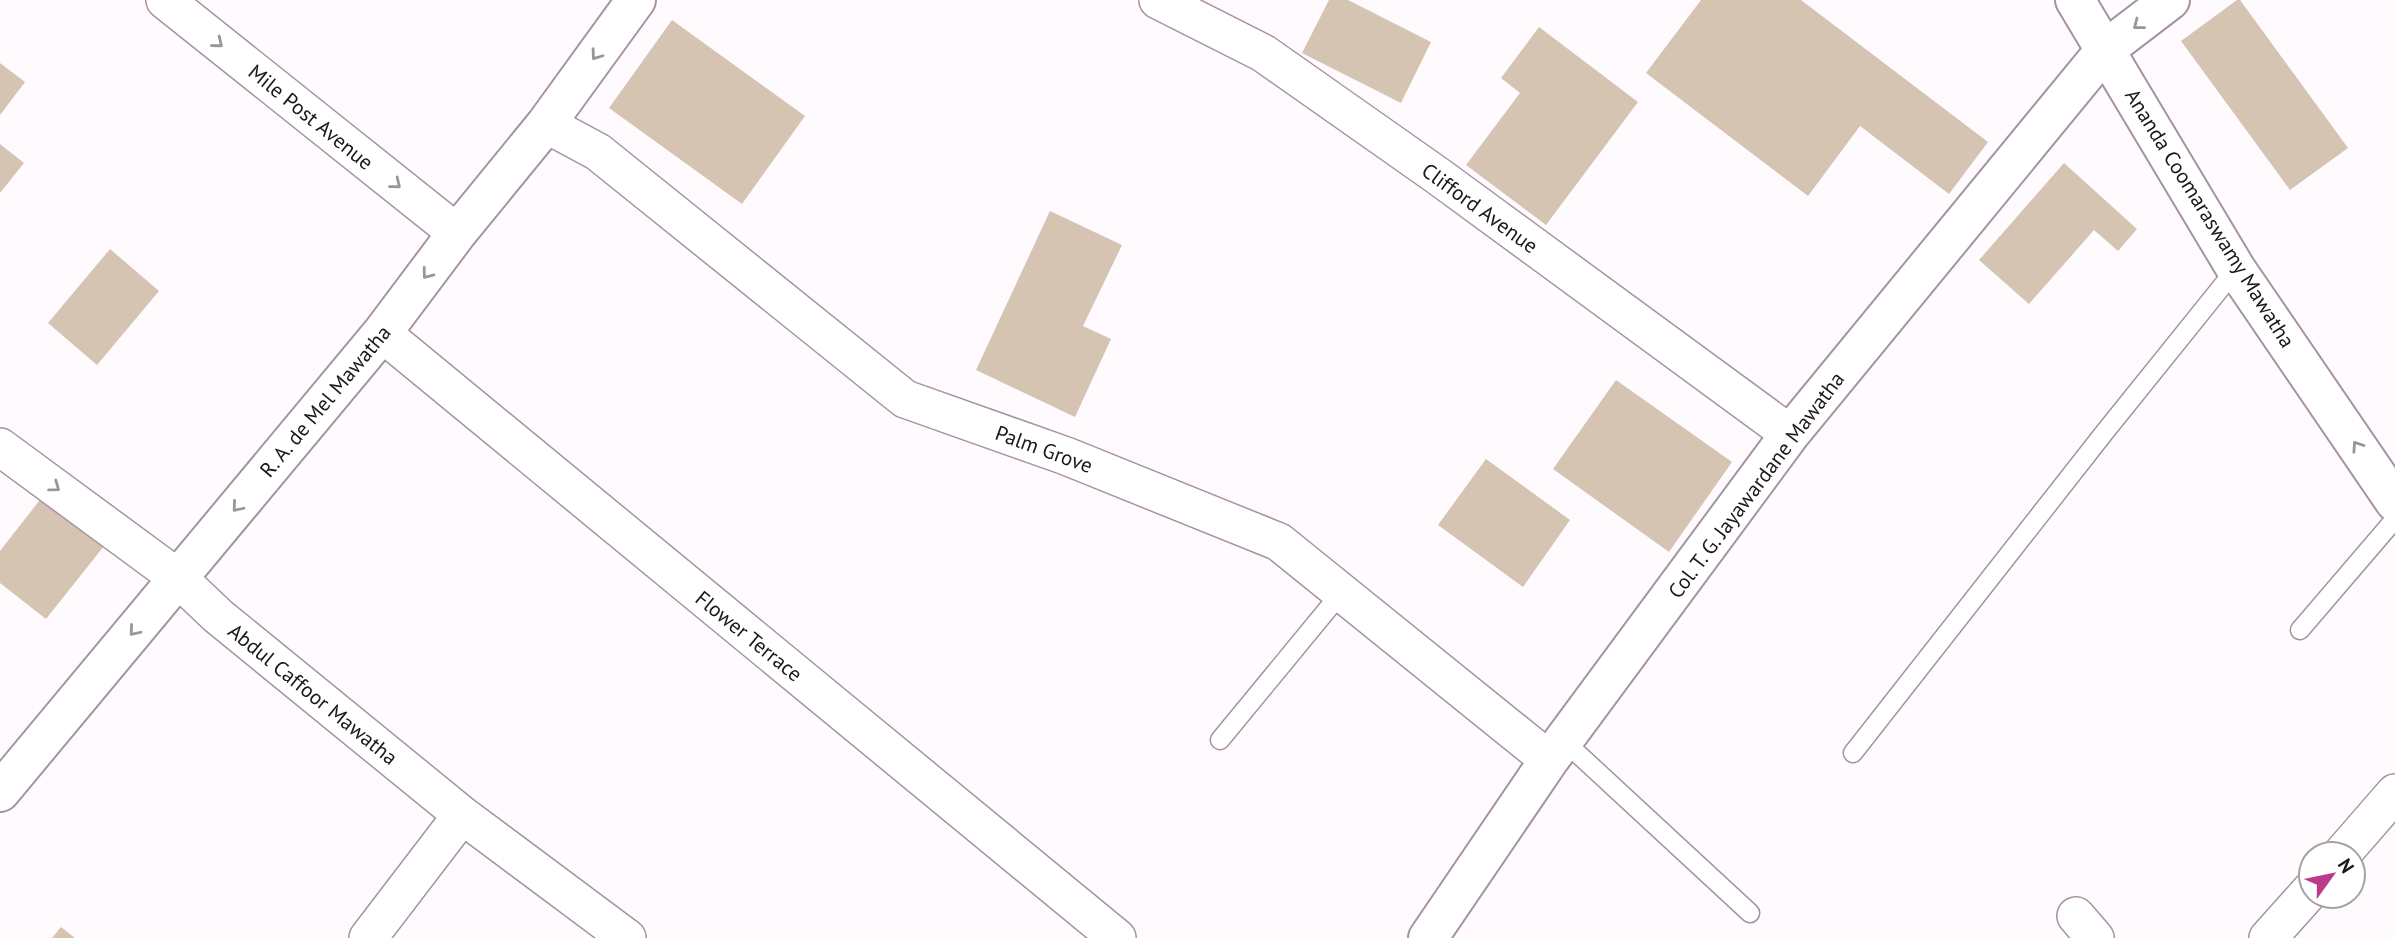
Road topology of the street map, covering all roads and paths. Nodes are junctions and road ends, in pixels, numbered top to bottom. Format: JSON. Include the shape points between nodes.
{"nodes":[{"id":1,"x":164,"y":0,"type":"edge"},
{"id":2,"x":636,"y":0,"type":"edge"},
{"id":3,"x":1158,"y":0,"type":"edge"},
{"id":4,"x":2075,"y":0,"type":"edge"},
{"id":5,"x":2170,"y":0,"type":"edge"},
{"id":6,"x":2106,"y":49,"type":"junction"},
{"id":7,"x":546,"y":124,"type":"junction"},
{"id":8,"x":457,"y":233,"type":"junction"},
{"id":9,"x":2236,"y":269,"type":"junction"},
{"id":10,"x":382,"y":333,"type":"junction"},
{"id":11,"x":1790,"y":435,"type":"junction"},
{"id":12,"x":0,"y":447,"type":"edge"},
{"id":13,"x":2395,"y":502,"type":"edge"},
{"id":14,"x":2395,"y":519,"type":"edge"},
{"id":15,"x":178,"y":578,"type":"junction"},
{"id":16,"x":1341,"y":593,"type":"junction"},
{"id":17,"x":2300,"y":630,"type":"dead end"},
{"id":18,"x":1220,"y":740,"type":"dead end"},
{"id":19,"x":1556,"y":751,"type":"junction"},
{"id":20,"x":1853,"y":753,"type":"dead end"},
{"id":21,"x":0,"y":792,"type":"edge"},
{"id":22,"x":2395,"y":793,"type":"edge"},
{"id":23,"x":462,"y":815,"type":"junction"},
{"id":24,"x":2355,"y":840,"type":"edge"},
{"id":25,"x":2297,"y":906,"type":"edge"},
{"id":26,"x":1750,"y":914,"type":"dead end"},
{"id":27,"x":368,"y":938,"type":"edge"},
{"id":28,"x":627,"y":938,"type":"edge"},
{"id":29,"x":1117,"y":938,"type":"edge"},
{"id":30,"x":1428,"y":938,"type":"edge"},
{"id":31,"x":2268,"y":938,"type":"edge"}],
"edges":[{"from":1,"to":8,"type":"street","name":"Mile Post Avenue","one_way":true},
{"from":2,"to":7,"type":"main road","name":"R. A. de Mel Mawatha","one_way":true},
{"from":3,"to":11,"type":"street","name":"Clifford Avenue","via":[[1263,53]]},
{"from":4,"to":6,"type":"main road","name":"Ananda Coomaraswamy Mawatha"},
{"from":5,"to":6,"type":"main road","name":"Col. T. G. Jayawardane Mawatha","one_way":true},
{"from":6,"to":9,"type":"main road","name":"Ananda Coomaraswamy Mawatha"},
{"from":6,"to":11,"type":"main road","name":"Col. T. G. Jayawardane Mawatha"},
{"from":7,"to":8,"type":"main road","name":"R. A. de Mel Mawatha"},
{"from":7,"to":16,"type":"street","name":"Palm Grove","via":[[598,152],[905,399],[1066,456],[1279,542]]},
{"from":8,"to":10,"type":"main road","name":"R. A. de Mel Mawatha","one_way":true},
{"from":13,"to":9,"type":"main road","name":"Ananda Coomaraswamy Mawatha","one_way":true},
{"from":9,"to":20,"type":"lane"},
{"from":10,"to":15,"type":"main road","name":"R. A. de Mel Mawatha","one_way":true},
{"from":10,"to":29,"type":"street","name":"Flower Terrace"},
{"from":11,"to":19,"type":"main road","name":"Col. T. G. Jayawardane Mawatha"},
{"from":12,"to":15,"type":"street","name":"Abdul Caffoor Mawatha","one_way":true},
{"from":14,"to":17,"type":"lane"},
{"from":15,"to":21,"type":"main road","name":"R. A. de Mel Mawatha","one_way":true},
{"from":15,"to":23,"type":"street","name":"Abdul Caffoor Mawatha","via":[[218,616]]},
{"from":16,"to":18,"type":"lane"},
{"from":16,"to":19,"type":"street","name":"Palm Grove"},
{"from":19,"to":26,"type":"lane"},
{"from":19,"to":30,"type":"main road","name":"Col. T. G. Jayawardane Mawatha"},
{"from":22,"to":24,"type":"street"},
{"from":23,"to":27,"type":"street"},
{"from":23,"to":28,"type":"street","name":"Abdul Caffoor Mawatha"},
{"from":25,"to":31,"type":"street"}]}
